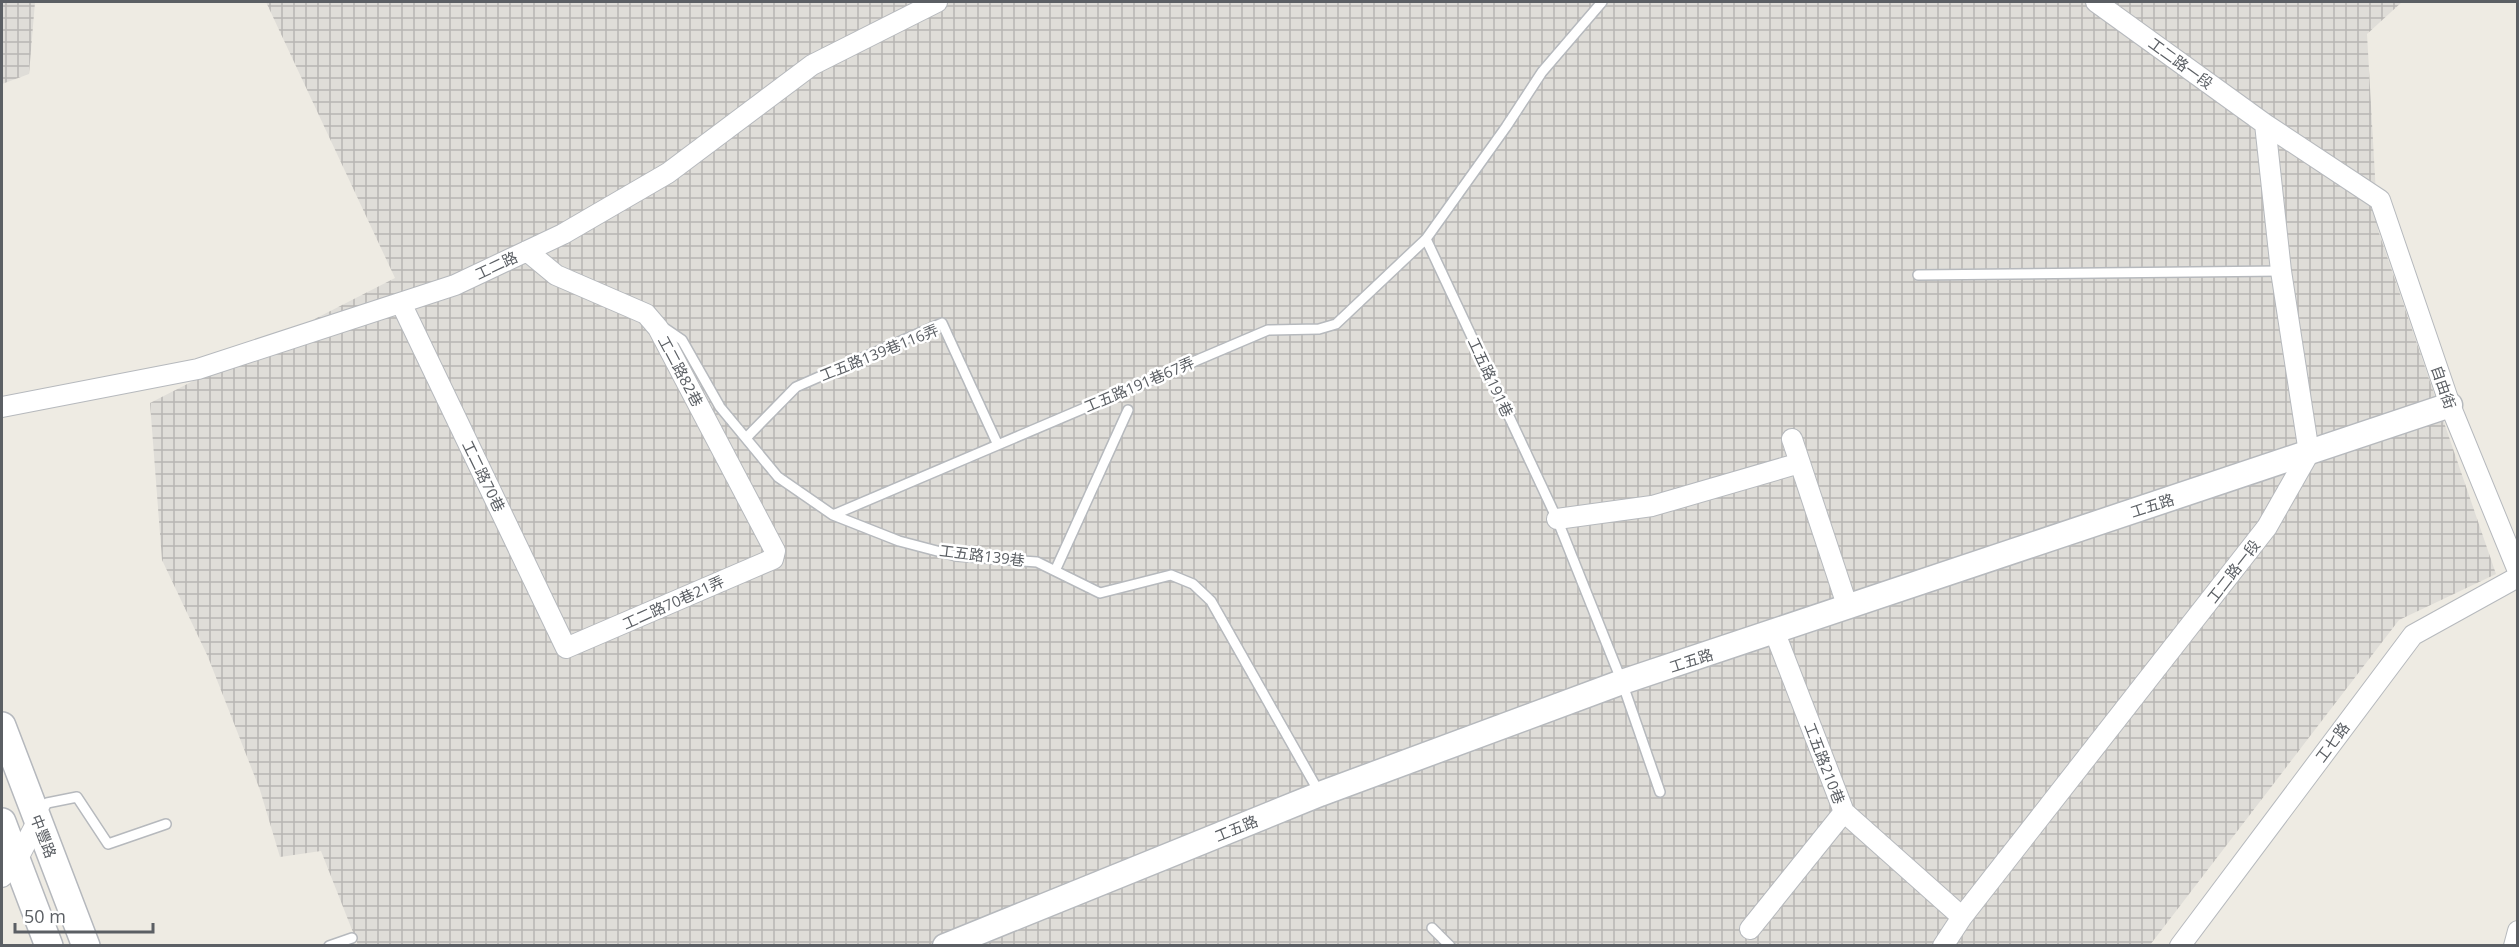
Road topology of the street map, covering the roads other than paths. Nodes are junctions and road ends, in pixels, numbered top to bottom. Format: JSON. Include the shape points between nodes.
{"nodes":[{"id":1,"x":937,"y":2,"type":"edge"},
{"id":2,"x":1602,"y":2,"type":"edge"},
{"id":3,"x":2096,"y":2,"type":"edge"},
{"id":4,"x":2265,"y":124,"type":"junction"},
{"id":5,"x":2380,"y":200,"type":"joint"},
{"id":6,"x":1426,"y":239,"type":"junction"},
{"id":7,"x":526,"y":251,"type":"junction"},
{"id":8,"x":2281,"y":270,"type":"junction"},
{"id":9,"x":1918,"y":276,"type":"dead end"},
{"id":10,"x":401,"y":303,"type":"junction"},
{"id":11,"x":646,"y":314,"type":"junction"},
{"id":12,"x":2450,"y":405,"type":"junction"},
{"id":13,"x":2,"y":407,"type":"edge"},
{"id":14,"x":1128,"y":410,"type":"dead end"},
{"id":15,"x":746,"y":438,"type":"junction"},
{"id":16,"x":1792,"y":438,"type":"dead end"},
{"id":17,"x":998,"y":442,"type":"junction"},
{"id":18,"x":2310,"y":453,"type":"junction"},
{"id":19,"x":1800,"y":463,"type":"junction"},
{"id":20,"x":832,"y":514,"type":"junction"},
{"id":21,"x":1557,"y":519,"type":"junction"},
{"id":22,"x":2511,"y":543,"type":"edge"},
{"id":23,"x":775,"y":551,"type":"joint"},
{"id":24,"x":1055,"y":571,"type":"junction"},
{"id":25,"x":2517,"y":571,"type":"edge"},
{"id":26,"x":2517,"y":576,"type":"edge"},
{"id":27,"x":1847,"y":605,"type":"junction"},
{"id":28,"x":1775,"y":633,"type":"junction"},
{"id":29,"x":566,"y":648,"type":"joint"},
{"id":30,"x":1622,"y":682,"type":"junction"},
{"id":31,"x":2,"y":726,"type":"edge"},
{"id":32,"x":1660,"y":792,"type":"dead end"},
{"id":33,"x":1320,"y":794,"type":"junction"},
{"id":34,"x":1844,"y":812,"type":"junction"},
{"id":35,"x":38,"y":820,"type":"junction"},
{"id":36,"x":2,"y":822,"type":"edge"},
{"id":37,"x":166,"y":824,"type":"dead end"},
{"id":38,"x":9,"y":869,"type":"edge"},
{"id":39,"x":1962,"y":917,"type":"junction"},
{"id":40,"x":1432,"y":928,"type":"dead end"},
{"id":41,"x":1750,"y":929,"type":"dead end"},
{"id":42,"x":2517,"y":931,"type":"edge"},
{"id":43,"x":352,"y":938,"type":"dead end"},
{"id":44,"x":971,"y":941,"type":"edge"},
{"id":45,"x":49,"y":945,"type":"edge"},
{"id":46,"x":86,"y":945,"type":"edge"},
{"id":47,"x":329,"y":945,"type":"edge"},
{"id":48,"x":945,"y":945,"type":"edge"},
{"id":49,"x":1450,"y":945,"type":"edge"},
{"id":50,"x":1943,"y":945,"type":"edge"},
{"id":51,"x":2180,"y":945,"type":"edge"},
{"id":52,"x":2514,"y":945,"type":"edge"}],
"edges":[{"from":1,"to":7,"type":"street","name":"工二路","via":[[812,65],[668,173]]},
{"from":2,"to":6,"type":"lane","via":[[1542,72]]},
{"from":3,"to":4,"type":"street","name":"工二路一段"},
{"from":4,"to":5,"type":"street","name":"工二路一段"},
{"from":4,"to":8,"type":"street"},
{"from":5,"to":12,"type":"street","name":"自由街"},
{"from":6,"to":17,"type":"lane","name":"工五路191巷67弄","via":[[1336,324],[1319,329],[1268,330]]},
{"from":6,"to":21,"type":"lane","name":"工五路191巷"},
{"from":7,"to":10,"type":"street","name":"工二路","via":[[455,285]]},
{"from":7,"to":11,"type":"street","via":[[556,275]]},
{"from":8,"to":9,"type":"lane"},
{"from":8,"to":18,"type":"street"},
{"from":10,"to":13,"type":"street","name":"工二路","via":[[198,369]]},
{"from":10,"to":29,"type":"street","name":"工二路70巷"},
{"from":11,"to":15,"type":"lane","name":"工五路139巷","via":[[682,340],[720,407]]},
{"from":11,"to":23,"type":"street","name":"工二路82巷","via":[[658,328]]},
{"from":12,"to":18,"type":"street","name":"工五路"},
{"from":12,"to":22,"type":"street","name":"自由街"},
{"from":14,"to":24,"type":"lane"},
{"from":15,"to":17,"type":"lane","name":"工五路139巷116弄","via":[[796,387],[942,323]]},
{"from":15,"to":20,"type":"lane","name":"工五路139巷","via":[[778,477]]},
{"from":16,"to":19,"type":"street"},
{"from":17,"to":20,"type":"lane","name":"工五路191巷67弄"},
{"from":18,"to":27,"type":"street","name":"工五路"},
{"from":18,"to":39,"type":"street","name":"工二路一段","via":[[2267,527]]},
{"from":19,"to":21,"type":"street","via":[[1652,506]]},
{"from":19,"to":27,"type":"street"},
{"from":20,"to":24,"type":"lane","name":"工五路139巷","via":[[899,541],[956,556],[1037,562]]},
{"from":21,"to":30,"type":"lane","name":"工五路191巷"},
{"from":22,"to":25,"type":"street","name":"自由街"},
{"from":23,"to":29,"type":"street","name":"工二路70巷21弄","via":[[772,559]]},
{"from":24,"to":33,"type":"lane","name":"工五路139巷","via":[[1100,593],[1171,575],[1193,584],[1211,601]]},
{"from":26,"to":51,"type":"street","name":"工七路","via":[[2413,635]]},
{"from":27,"to":28,"type":"street","name":"工五路"},
{"from":28,"to":30,"type":"street","name":"工五路"},
{"from":28,"to":34,"type":"street","name":"工五路210巷"},
{"from":30,"to":32,"type":"lane","name":"工五路191巷"},
{"from":30,"to":33,"type":"street","name":"工五路"},
{"from":31,"to":35,"type":"main road","name":"中豐路"},
{"from":33,"to":44,"type":"street","name":"工五路"},
{"from":34,"to":39,"type":"street","name":"工五路210巷"},
{"from":34,"to":41,"type":"street"},
{"from":35,"to":37,"type":"lane","via":[[47,803],[77,797],[108,844]]},
{"from":35,"to":38,"type":"street"},
{"from":35,"to":46,"type":"main road","name":"中豐路"},
{"from":36,"to":38,"type":"main road"},
{"from":38,"to":45,"type":"main road"},
{"from":39,"to":50,"type":"street","name":"工二路一段"},
{"from":40,"to":49,"type":"lane"},
{"from":42,"to":52,"type":"street"},
{"from":43,"to":47,"type":"lane"},
{"from":44,"to":48,"type":"street","name":"工五路"}]}
